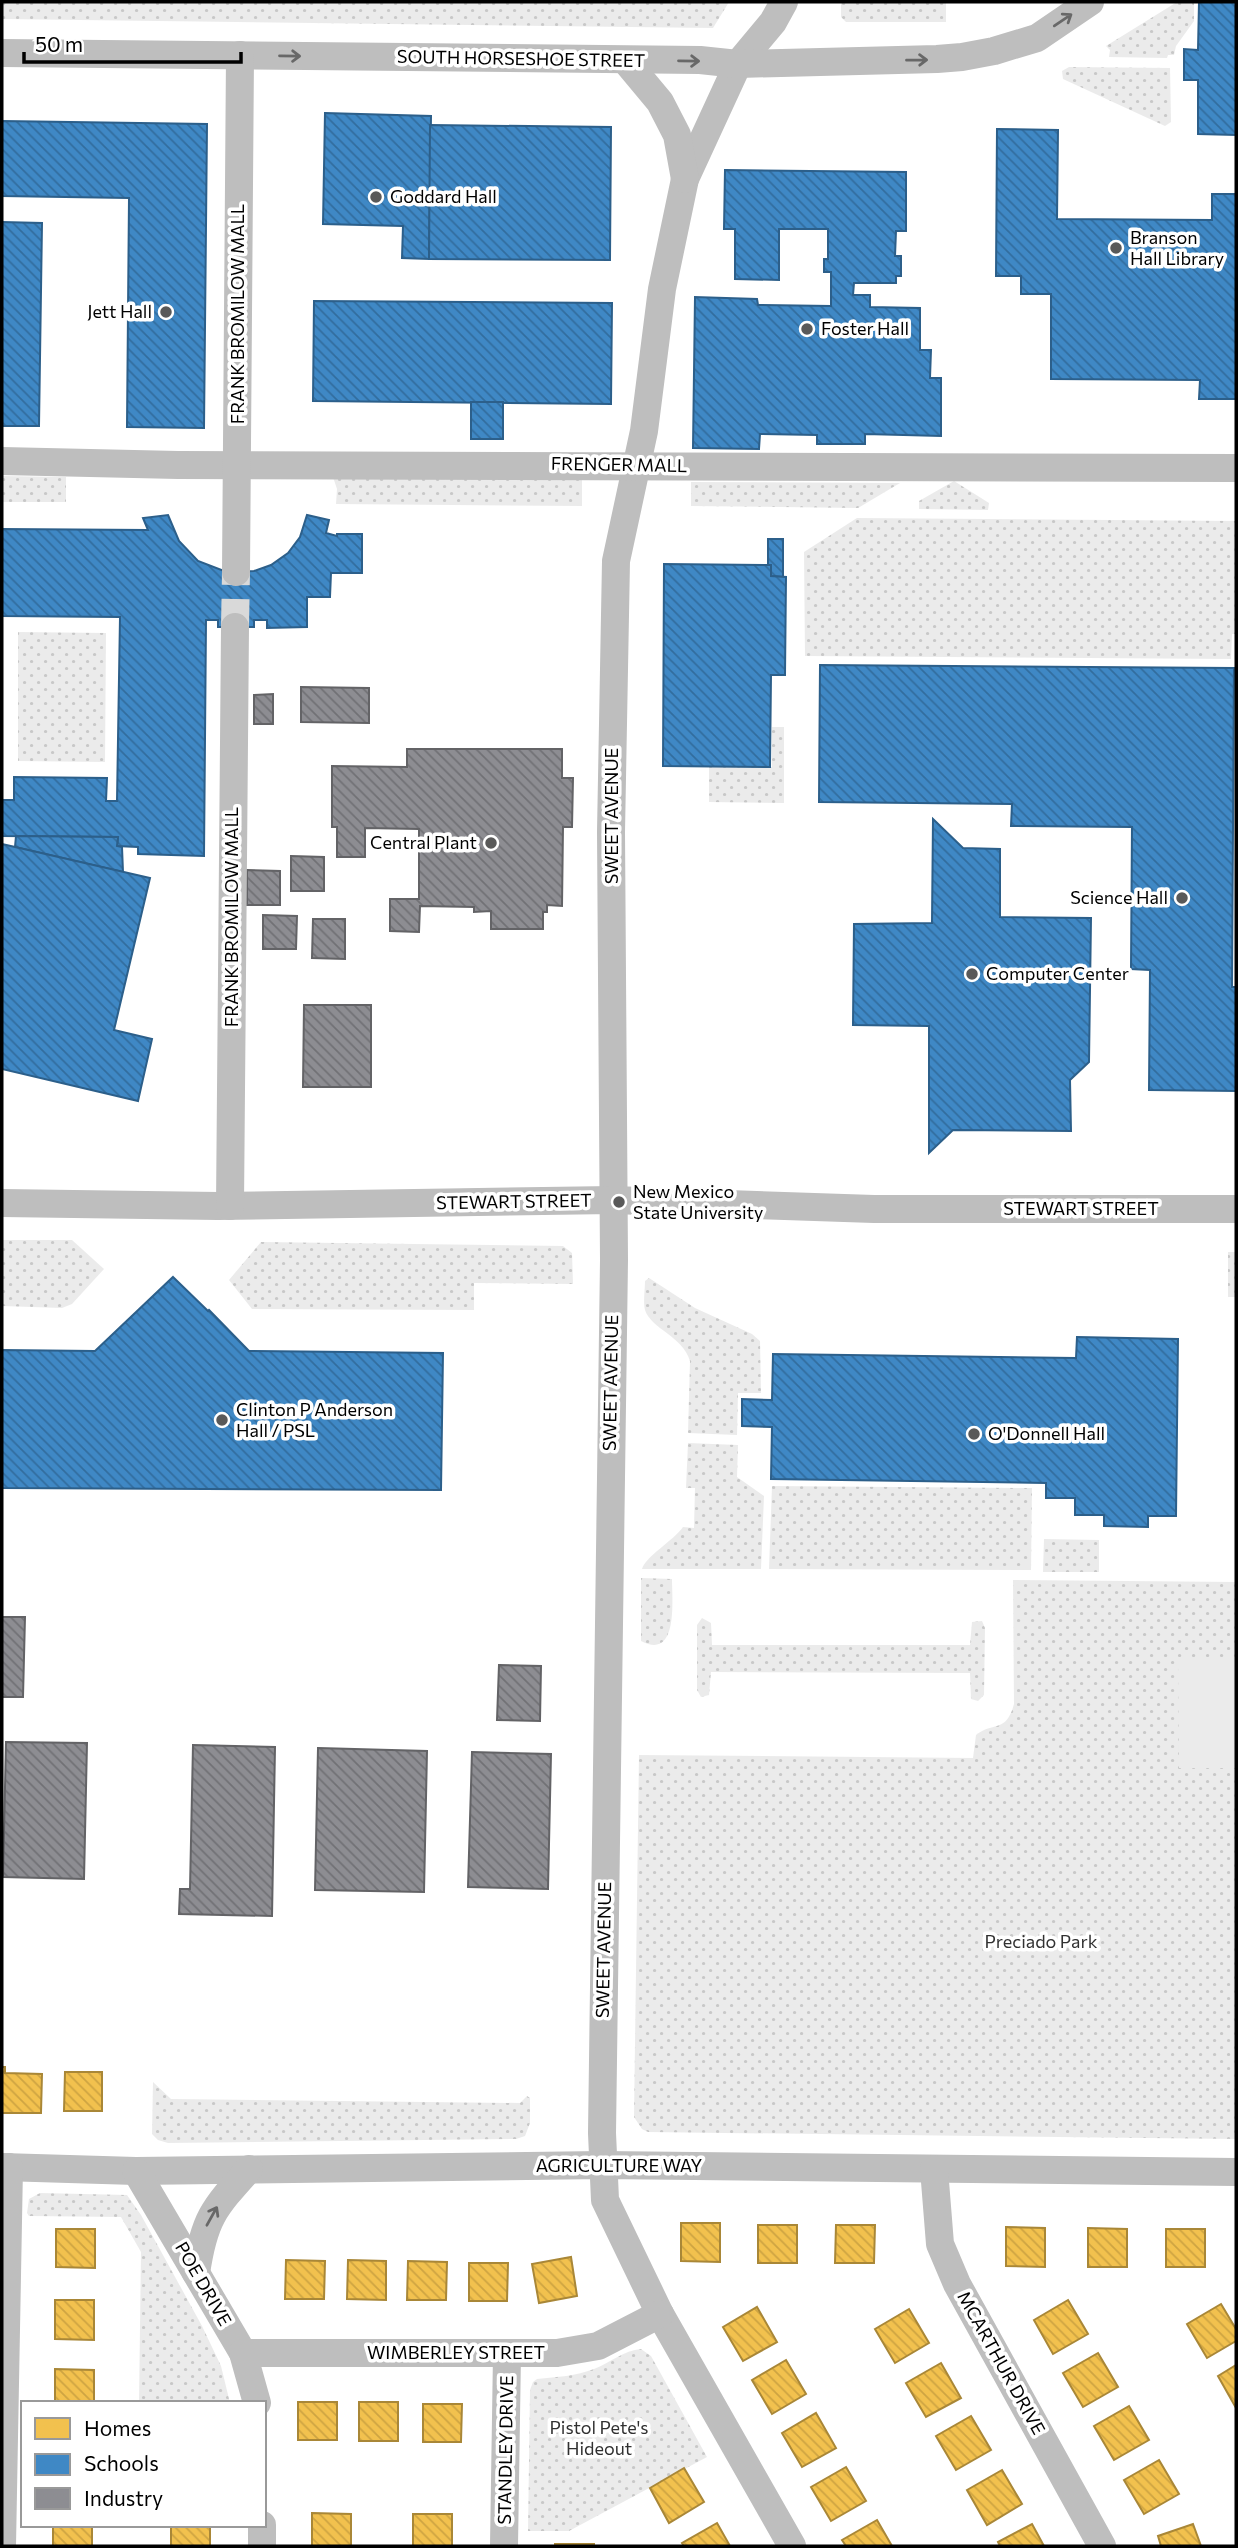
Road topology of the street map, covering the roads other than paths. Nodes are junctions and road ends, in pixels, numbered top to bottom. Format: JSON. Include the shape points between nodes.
{"nodes":[{"id":1,"x":783,"y":2,"type":"edge"},
{"id":2,"x":1090,"y":2,"type":"edge"},
{"id":3,"x":2,"y":53,"type":"edge"},
{"id":4,"x":240,"y":55,"type":"junction"},
{"id":5,"x":625,"y":60,"type":"junction"},
{"id":6,"x":738,"y":64,"type":"junction"},
{"id":7,"x":684,"y":178,"type":"junction"},
{"id":8,"x":2,"y":461,"type":"edge"},
{"id":9,"x":237,"y":464,"type":"junction"},
{"id":10,"x":638,"y":465,"type":"junction"},
{"id":11,"x":1236,"y":468,"type":"edge"},
{"id":12,"x":236,"y":572,"type":"tunnel mouth"},
{"id":13,"x":235,"y":627,"type":"tunnel mouth"},
{"id":14,"x":613,"y":1200,"type":"junction"},
{"id":15,"x":2,"y":1203,"type":"edge"},
{"id":16,"x":230,"y":1206,"type":"junction"},
{"id":17,"x":1236,"y":1209,"type":"edge"},
{"id":18,"x":602,"y":2165,"type":"junction"},
{"id":19,"x":5,"y":2167,"type":"edge"},
{"id":20,"x":248,"y":2169,"type":"junction"},
{"id":21,"x":934,"y":2169,"type":"junction"},
{"id":22,"x":136,"y":2171,"type":"junction"},
{"id":23,"x":1236,"y":2172,"type":"edge"},
{"id":24,"x":196,"y":2273,"type":"junction"},
{"id":25,"x":660,"y":2314,"type":"junction"},
{"id":26,"x":243,"y":2353,"type":"junction"},
{"id":27,"x":507,"y":2354,"type":"junction"},
{"id":28,"x":256,"y":2401,"type":"edge"},
{"id":29,"x":262,"y":2527,"type":"edge"},
{"id":30,"x":2,"y":2546,"type":"edge"},
{"id":31,"x":262,"y":2546,"type":"edge"},
{"id":32,"x":504,"y":2546,"type":"edge"},
{"id":33,"x":792,"y":2546,"type":"edge"},
{"id":34,"x":1102,"y":2546,"type":"edge"}],
"edges":[{"from":1,"to":6,"type":"street","name":"SWEET AVENUE","via":[[773,22]]},
{"from":6,"to":2,"type":"street","name":"SOUTH HORSESHOE STREET","one_way":true,"via":[[937,59],[994,51],[1037,38]]},
{"from":3,"to":4,"type":"street","name":"SOUTH HORSESHOE STREET"},
{"from":4,"to":5,"type":"street","name":"SOUTH HORSESHOE STREET","one_way":true},
{"from":4,"to":9,"type":"street","name":"FRANK BROMILOW MALL"},
{"from":5,"to":6,"type":"street","name":"SOUTH HORSESHOE STREET","one_way":true},
{"from":5,"to":7,"type":"street","name":"SWEET AVENUE","via":[[660,102],[677,135]]},
{"from":6,"to":7,"type":"street","name":"SWEET AVENUE"},
{"from":7,"to":10,"type":"street","name":"SWEET AVENUE","via":[[662,289]]},
{"from":8,"to":9,"type":"street","name":"FRENGER MALL"},
{"from":9,"to":10,"type":"street","name":"FRENGER MALL"},
{"from":9,"to":12,"type":"street","name":"FRANK BROMILOW MALL"},
{"from":10,"to":11,"type":"street","name":"FRENGER MALL"},
{"from":10,"to":14,"type":"street","name":"SWEET AVENUE","via":[[616,561],[611,832]]},
{"from":13,"to":16,"type":"street","name":"FRANK BROMILOW MALL"},
{"from":14,"to":16,"type":"street","name":"STEWART STREET"},
{"from":14,"to":17,"type":"street","name":"STEWART STREET","via":[[874,1209]]},
{"from":14,"to":18,"type":"street","name":"SWEET AVENUE"},
{"from":15,"to":16,"type":"street","name":"STEWART STREET"},
{"from":18,"to":20,"type":"street","name":"AGRICULTURE WAY"},
{"from":18,"to":21,"type":"street","name":"AGRICULTURE WAY"},
{"from":18,"to":25,"type":"street","name":"SWEET AVENUE","via":[[605,2200]]},
{"from":19,"to":22,"type":"street","name":"AGRICULTURE WAY"},
{"from":19,"to":30,"type":"street"},
{"from":20,"to":22,"type":"street","name":"AGRICULTURE WAY"},
{"from":24,"to":20,"type":"street","one_way":true,"via":[[210,2217]]},
{"from":21,"to":23,"type":"street","name":"AGRICULTURE WAY"},
{"from":21,"to":34,"type":"street","name":"MCARTHUR DRIVE","via":[[940,2244],[957,2284]]},
{"from":22,"to":24,"type":"street","name":"POE DRIVE"},
{"from":24,"to":26,"type":"street","name":"POE DRIVE"},
{"from":25,"to":27,"type":"street","name":"WIMBERLEY STREET","via":[[598,2346]]},
{"from":25,"to":33,"type":"street","name":"SWEET AVENUE"},
{"from":26,"to":27,"type":"street","name":"WIMBERLEY STREET"},
{"from":26,"to":28,"type":"street","name":"POE DRIVE"},
{"from":27,"to":32,"type":"street","name":"STANDLEY DRIVE"},
{"from":29,"to":31,"type":"street"}]}
